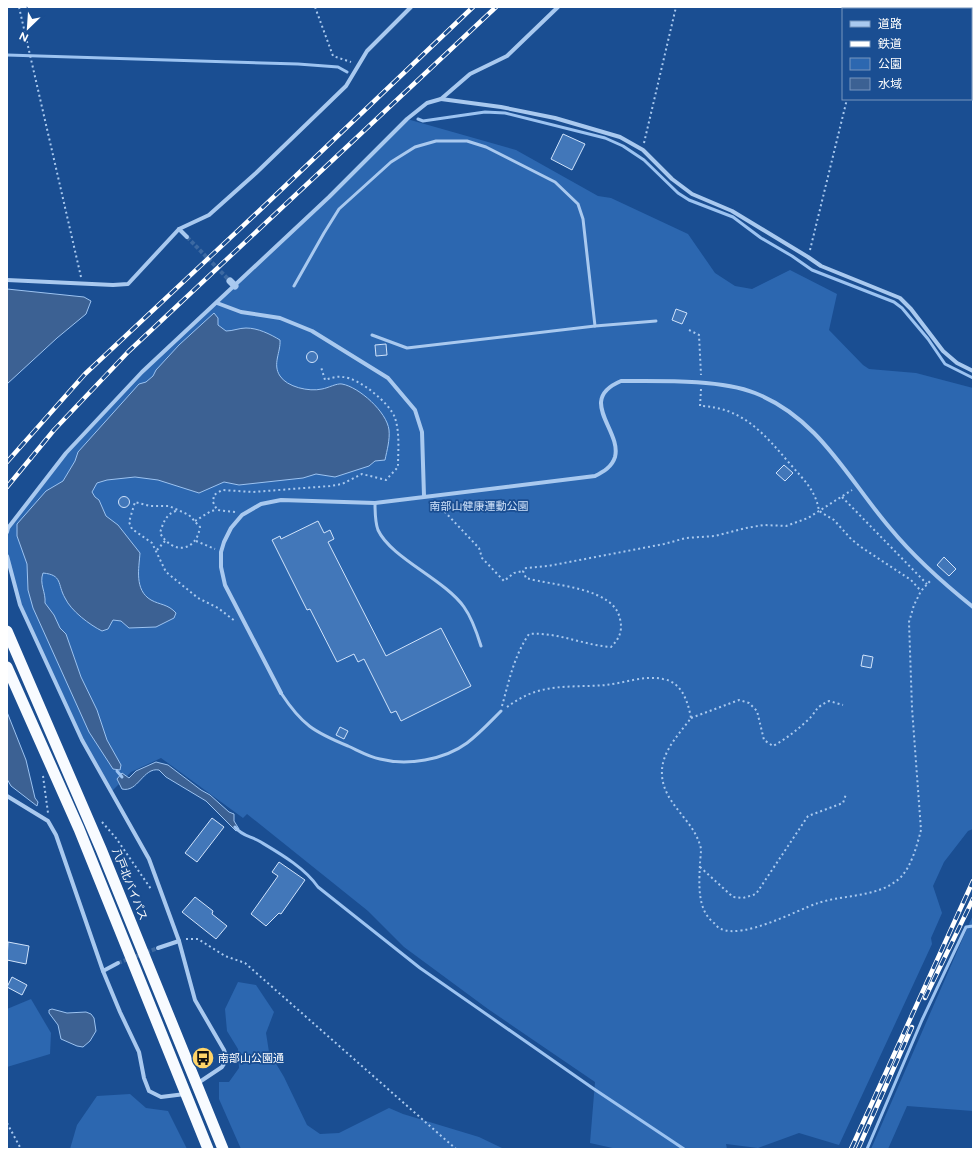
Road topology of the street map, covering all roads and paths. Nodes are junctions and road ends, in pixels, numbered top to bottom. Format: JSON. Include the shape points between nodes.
{"nodes":[{"id":1,"x":19,"y":7,"type":"edge"},
{"id":2,"x":315,"y":7,"type":"edge"},
{"id":3,"x":411,"y":7,"type":"edge"},
{"id":4,"x":558,"y":7,"type":"edge"},
{"id":5,"x":676,"y":7,"type":"edge"},
{"id":6,"x":360,"y":65,"type":"junction"},
{"id":7,"x":441,"y":99,"type":"junction"},
{"id":8,"x":847,"y":100,"type":"edge"},
{"id":9,"x":642,"y":150,"type":"junction"},
{"id":10,"x":179,"y":229,"type":"junction"},
{"id":11,"x":188,"y":237,"type":"tunnel mouth"},
{"id":12,"x":808,"y":256,"type":"junction"},
{"id":13,"x":7,"y":280,"type":"edge"},
{"id":14,"x":83,"y":284,"type":"junction"},
{"id":15,"x":294,"y":286,"type":"dead end"},
{"id":16,"x":217,"y":303,"type":"junction"},
{"id":17,"x":656,"y":321,"type":"dead end"},
{"id":18,"x":595,"y":326,"type":"junction"},
{"id":19,"x":689,"y":330,"type":"dead end"},
{"id":20,"x":372,"y":335,"type":"dead end"},
{"id":21,"x":321,"y":367,"type":"dead end"},
{"id":22,"x":973,"y":371,"type":"edge"},
{"id":23,"x":701,"y":383,"type":"junction"},
{"id":24,"x":858,"y":486,"type":"junction"},
{"id":25,"x":441,"y":494,"type":"junction"},
{"id":26,"x":424,"y":496,"type":"junction"},
{"id":27,"x":842,"y":497,"type":"junction"},
{"id":28,"x":376,"y":503,"type":"junction"},
{"id":29,"x":217,"y":510,"type":"junction"},
{"id":30,"x":176,"y":511,"type":"junction"},
{"id":31,"x":819,"y":511,"type":"junction"},
{"id":32,"x":242,"y":515,"type":"junction"},
{"id":33,"x":195,"y":521,"type":"junction"},
{"id":34,"x":7,"y":532,"type":"edge"},
{"id":35,"x":165,"y":541,"type":"junction"},
{"id":36,"x":196,"y":541,"type":"junction"},
{"id":37,"x":157,"y":550,"type":"junction"},
{"id":38,"x":221,"y":552,"type":"junction"},
{"id":39,"x":7,"y":556,"type":"edge"},
{"id":40,"x":523,"y":571,"type":"junction"},
{"id":41,"x":935,"y":575,"type":"junction"},
{"id":42,"x":928,"y":584,"type":"junction"},
{"id":43,"x":921,"y":591,"type":"junction"},
{"id":44,"x":973,"y":607,"type":"edge"},
{"id":45,"x":247,"y":626,"type":"junction"},
{"id":46,"x":7,"y":631,"type":"edge"},
{"id":47,"x":481,"y":646,"type":"dead end"},
{"id":48,"x":7,"y":667,"type":"edge"},
{"id":49,"x":281,"y":693,"type":"joint"},
{"id":50,"x":843,"y":705,"type":"dead end"},
{"id":51,"x":501,"y":711,"type":"junction"},
{"id":52,"x":691,"y":718,"type":"junction"},
{"id":53,"x":43,"y":772,"type":"dead end"},
{"id":54,"x":846,"y":794,"type":"dead end"},
{"id":55,"x":7,"y":796,"type":"edge"},
{"id":56,"x":48,"y":821,"type":"junction"},
{"id":57,"x":101,"y":821,"type":"dead end"},
{"id":58,"x":700,"y":866,"type":"junction"},
{"id":59,"x":163,"y":894,"type":"junction"},
{"id":60,"x":179,"y":941,"type":"junction"},
{"id":61,"x":158,"y":948,"type":"tunnel mouth"},
{"id":62,"x":118,"y":963,"type":"tunnel mouth"},
{"id":63,"x":103,"y":971,"type":"junction"},
{"id":64,"x":198,"y":1083,"type":"junction"},
{"id":65,"x":186,"y":1094,"type":"junction"},
{"id":66,"x":7,"y":1123,"type":"edge"},
{"id":67,"x":21,"y":1149,"type":"edge"},
{"id":68,"x":208,"y":1149,"type":"edge"},
{"id":69,"x":223,"y":1149,"type":"edge"},
{"id":70,"x":456,"y":1149,"type":"edge"}],
"edges":[{"from":1,"to":14,"type":"path"},
{"from":2,"to":6,"type":"path","via":[[333,56]]},
{"from":3,"to":6,"type":"street","via":[[367,52]]},
{"from":4,"to":7,"type":"street","via":[[506,56],[470,74]]},
{"from":5,"to":9,"type":"path"},
{"from":6,"to":10,"type":"street","via":[[346,86],[256,173],[209,215]]},
{"from":7,"to":9,"type":"street","via":[[555,118],[620,137]]},
{"from":7,"to":16,"type":"street","via":[[427,103],[407,119],[329,197],[232,284]]},
{"from":8,"to":12,"type":"path"},
{"from":9,"to":12,"type":"street","via":[[692,194],[732,211]]},
{"from":10,"to":11,"type":"street"},
{"from":10,"to":14,"type":"street","via":[[128,284]]},
{"from":12,"to":22,"type":"street","via":[[821,266],[900,298],[943,351],[957,363]]},
{"from":13,"to":14,"type":"street"},
{"from":15,"to":18,"type":"lane","via":[[339,209],[391,162],[415,147],[436,141],[467,142],[486,147],[554,182],[578,204],[583,219]]},
{"from":16,"to":26,"type":"street","via":[[241,312],[280,318],[312,331],[388,378],[415,410],[422,432]]},
{"from":16,"to":34,"type":"street","via":[[142,372],[66,452]]},
{"from":17,"to":18,"type":"lane"},
{"from":18,"to":20,"type":"lane","via":[[407,348]]},
{"from":19,"to":23,"type":"path","via":[[699,335]]},
{"from":21,"to":29,"type":"path","via":[[325,380],[344,377],[354,380],[387,405],[398,430],[398,467],[393,474],[386,480],[362,474],[342,484],[330,486],[253,492],[222,490],[214,495],[213,502]]},
{"from":23,"to":24,"type":"street","via":[[735,387],[755,393],[794,414],[828,447]]},
{"from":23,"to":25,"type":"street","via":[[620,381],[611,385],[602,397],[601,412],[615,444],[615,458],[608,468],[595,476]]},
{"from":23,"to":31,"type":"path","via":[[700,406],[714,406],[733,413],[761,430],[810,486],[817,498]]},
{"from":24,"to":27,"type":"path"},
{"from":24,"to":41,"type":"street","via":[[890,528]]},
{"from":25,"to":26,"type":"street"},
{"from":25,"to":40,"type":"path","via":[[444,511],[479,548],[482,558],[504,581],[514,573]]},
{"from":26,"to":28,"type":"street"},
{"from":27,"to":31,"type":"path"},
{"from":27,"to":42,"type":"path"},
{"from":28,"to":32,"type":"street","via":[[281,500],[261,504]]},
{"from":28,"to":47,"type":"lane","via":[[378,530],[386,542],[456,597],[473,622]]},
{"from":29,"to":32,"type":"path"},
{"from":29,"to":33,"type":"path"},
{"from":30,"to":33,"type":"path","via":[[189,515]]},
{"from":30,"to":35,"type":"path","via":[[170,512],[163,524],[160,533]]},
{"from":30,"to":37,"type":"path","via":[[168,506],[150,506],[136,502],[129,522],[132,529],[152,543]]},
{"from":31,"to":40,"type":"path","via":[[786,526],[764,525],[714,536],[686,538],[548,566],[526,568]]},
{"from":31,"to":43,"type":"path","via":[[834,520],[861,547],[911,580]]},
{"from":32,"to":38,"type":"street","via":[[231,528]]},
{"from":33,"to":36,"type":"path","via":[[200,527]]},
{"from":35,"to":36,"type":"path","via":[[182,547],[190,546]]},
{"from":35,"to":37,"type":"path"},
{"from":36,"to":38,"type":"path"},
{"from":37,"to":45,"type":"path","via":[[166,572],[198,598]]},
{"from":38,"to":45,"type":"street","via":[[225,585]]},
{"from":39,"to":59,"type":"street","via":[[23,612],[82,740],[149,859]]},
{"from":40,"to":51,"type":"path","via":[[526,578],[591,592],[607,600],[619,611],[622,626],[619,639],[611,647],[546,633],[529,634],[510,674]]},
{"from":41,"to":42,"type":"path"},
{"from":41,"to":44,"type":"street"},
{"from":42,"to":43,"type":"path"},
{"from":43,"to":58,"type":"path","via":[[909,622],[921,830],[917,847],[901,876],[888,886],[868,894],[819,903],[766,924],[742,930],[721,929],[708,919],[701,904]]},
{"from":45,"to":49,"type":"street"},
{"from":46,"to":64,"type":"highway","name":"八戸北バイパス","via":[[102,849]]},
{"from":48,"to":65,"type":"highway","via":[[79,829]]},
{"from":49,"to":51,"type":"lane","via":[[295,715],[309,727],[378,759],[393,762],[426,760],[446,754],[466,744]]},
{"from":50,"to":52,"type":"path","via":[[829,701],[817,707],[810,718],[773,746],[764,740],[757,711],[749,703],[739,700]]},
{"from":51,"to":52,"type":"path","via":[[521,697],[543,690],[607,685],[639,679],[664,679],[679,687],[688,702]]},
{"from":52,"to":58,"type":"path","via":[[667,751],[662,769],[663,785],[671,802],[690,825],[701,849]]},
{"from":53,"to":56,"type":"path"},
{"from":54,"to":58,"type":"path","via":[[842,803],[808,816],[756,894],[743,898],[733,897]]},
{"from":55,"to":56,"type":"street"},
{"from":56,"to":63,"type":"street","via":[[56,835]]},
{"from":57,"to":59,"type":"path","via":[[152,890],[156,894]]},
{"from":59,"to":60,"type":"street"},
{"from":60,"to":61,"type":"street"},
{"from":60,"to":64,"type":"street","via":[[195,1000],[227,1059],[222,1067]]},
{"from":60,"to":70,"type":"path","via":[[190,938],[198,940],[225,956],[245,963]]},
{"from":62,"to":63,"type":"street"},
{"from":63,"to":65,"type":"street","via":[[139,1052],[149,1091],[161,1097]]},
{"from":64,"to":69,"type":"highway","name":"八戸北バイパス"},
{"from":65,"to":68,"type":"highway"},
{"from":66,"to":67,"type":"path"}]}
